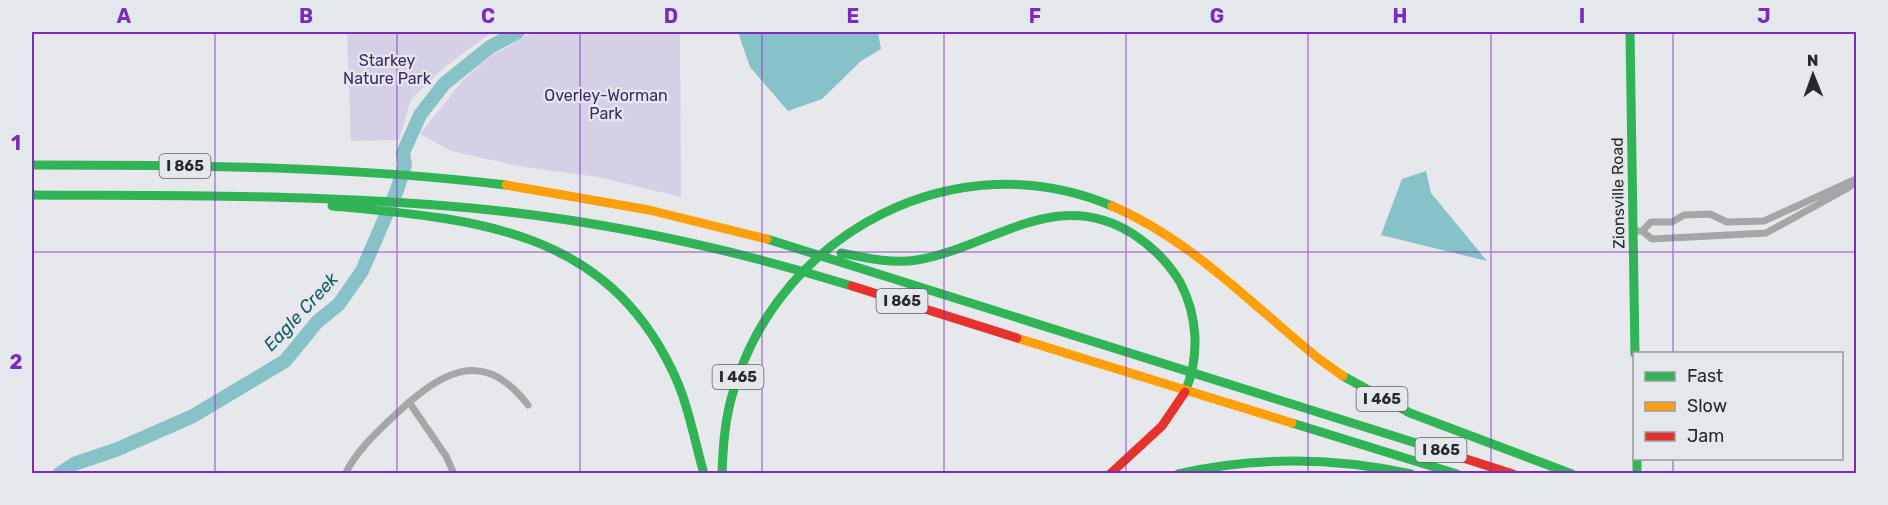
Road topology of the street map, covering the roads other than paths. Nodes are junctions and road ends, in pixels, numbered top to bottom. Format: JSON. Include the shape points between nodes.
{"nodes":[{"id":1,"x":1630,"y":32,"type":"edge"},
{"id":2,"x":32,"y":165,"type":"edge"},
{"id":3,"x":1857,"y":180,"type":"edge"},
{"id":4,"x":32,"y":195,"type":"edge"},
{"id":5,"x":325,"y":202,"type":"junction"},
{"id":6,"x":1638,"y":231,"type":"junction"},
{"id":7,"x":780,"y":242,"type":"junction"},
{"id":8,"x":1635,"y":352,"type":"edge"},
{"id":9,"x":409,"y":402,"type":"junction"},
{"id":10,"x":528,"y":405,"type":"dead end"},
{"id":11,"x":345,"y":474,"type":"edge"},
{"id":12,"x":454,"y":474,"type":"edge"},
{"id":13,"x":704,"y":474,"type":"edge"},
{"id":14,"x":722,"y":474,"type":"edge"},
{"id":15,"x":1110,"y":474,"type":"edge"},
{"id":16,"x":1178,"y":474,"type":"edge"},
{"id":17,"x":1411,"y":474,"type":"edge"},
{"id":18,"x":1457,"y":474,"type":"edge"},
{"id":19,"x":1513,"y":474,"type":"edge"},
{"id":20,"x":1572,"y":474,"type":"edge"}],
"edges":[{"from":1,"to":6,"type":"main road","name":"Zionsville Road"},
{"from":2,"to":7,"type":"main road","number":"I 865","via":[[338,170],[444,178],[599,200]]},
{"from":3,"to":6,"type":"street","via":[[1764,221],[1727,222],[1710,214],[1684,215],[1672,222],[1651,222]]},
{"from":3,"to":6,"type":"street","via":[[1766,233],[1652,239]]},
{"from":4,"to":5,"type":"main road","number":"I 865","via":[[265,197]]},
{"from":5,"to":13,"type":"main road","via":[[506,229],[576,260],[614,289],[642,320],[667,360],[682,396]]},
{"from":5,"to":18,"type":"main road","number":"I 865","via":[[432,204],[584,224],[748,257]]},
{"from":6,"to":8,"type":"main road","name":"Zionsville Road"},
{"from":7,"to":15,"type":"main road","via":[[873,260],[912,261],[1040,217],[1063,214],[1099,219],[1135,234],[1167,262],[1188,301],[1195,350],[1191,375],[1177,410],[1160,432]]},
{"from":7,"to":19,"type":"main road","number":"I 865"},
{"from":9,"to":10,"type":"street","via":[[434,382],[473,370],[512,384]]},
{"from":9,"to":11,"type":"street","via":[[357,453]]},
{"from":9,"to":12,"type":"street"},
{"from":14,"to":20,"type":"main road","number":"I 465","via":[[724,429],[736,382],[754,338],[785,291],[813,261],[849,232],[909,202],[964,188],[1032,185],[1106,201],[1140,217],[1173,237],[1356,384],[1431,423]]},
{"from":16,"to":17,"type":"main road","via":[[1230,462],[1273,458],[1352,461]]}]}
